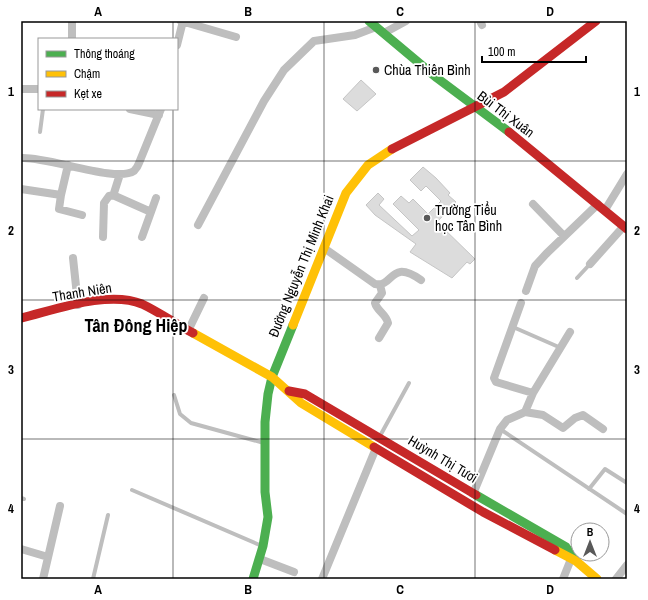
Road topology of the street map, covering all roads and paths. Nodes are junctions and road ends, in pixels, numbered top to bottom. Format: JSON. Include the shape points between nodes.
{"nodes":[{"id":1,"x":72,"y":21,"type":"edge"},
{"id":2,"x":182,"y":21,"type":"edge"},
{"id":3,"x":406,"y":21,"type":"edge"},
{"id":4,"x":596,"y":21,"type":"edge"},
{"id":5,"x":373,"y":24,"type":"edge"},
{"id":6,"x":384,"y":33,"type":"junction"},
{"id":7,"x":236,"y":37,"type":"dead end"},
{"id":8,"x":72,"y":38,"type":"edge"},
{"id":9,"x":178,"y":39,"type":"edge"},
{"id":10,"x":38,"y":89,"type":"edge"},
{"id":11,"x":21,"y":90,"type":"edge"},
{"id":12,"x":475,"y":108,"type":"junction"},
{"id":13,"x":43,"y":110,"type":"edge"},
{"id":14,"x":140,"y":110,"type":"edge"},
{"id":15,"x":160,"y":112,"type":"edge"},
{"id":16,"x":40,"y":132,"type":"dead end"},
{"id":17,"x":21,"y":158,"type":"edge"},
{"id":18,"x":68,"y":165,"type":"junction"},
{"id":19,"x":120,"y":174,"type":"junction"},
{"id":20,"x":627,"y":174,"type":"edge"},
{"id":21,"x":21,"y":189,"type":"edge"},
{"id":22,"x":61,"y":195,"type":"junction"},
{"id":23,"x":114,"y":195,"type":"junction"},
{"id":24,"x":156,"y":198,"type":"dead end"},
{"id":25,"x":533,"y":204,"type":"dead end"},
{"id":26,"x":598,"y":204,"type":"junction"},
{"id":27,"x":605,"y":210,"type":"junction"},
{"id":28,"x":151,"y":212,"type":"junction"},
{"id":29,"x":82,"y":215,"type":"dead end"},
{"id":30,"x":198,"y":225,"type":"dead end"},
{"id":31,"x":626,"y":227,"type":"edge"},
{"id":32,"x":564,"y":236,"type":"junction"},
{"id":33,"x":103,"y":237,"type":"dead end"},
{"id":34,"x":142,"y":237,"type":"dead end"},
{"id":35,"x":324,"y":248,"type":"junction"},
{"id":36,"x":73,"y":258,"type":"dead end"},
{"id":37,"x":590,"y":264,"type":"joint"},
{"id":38,"x":577,"y":278,"type":"dead end"},
{"id":39,"x":421,"y":280,"type":"dead end"},
{"id":40,"x":380,"y":285,"type":"junction"},
{"id":41,"x":526,"y":291,"type":"dead end"},
{"id":42,"x":204,"y":298,"type":"dead end"},
{"id":43,"x":521,"y":303,"type":"dead end"},
{"id":44,"x":78,"y":305,"type":"junction"},
{"id":45,"x":21,"y":318,"type":"edge"},
{"id":46,"x":513,"y":327,"type":"junction"},
{"id":47,"x":188,"y":331,"type":"junction"},
{"id":48,"x":570,"y":332,"type":"dead end"},
{"id":49,"x":379,"y":338,"type":"dead end"},
{"id":50,"x":562,"y":348,"type":"junction"},
{"id":51,"x":272,"y":377,"type":"junction"},
{"id":52,"x":409,"y":383,"type":"dead end"},
{"id":53,"x":289,"y":391,"type":"junction"},
{"id":54,"x":533,"y":393,"type":"junction"},
{"id":55,"x":174,"y":395,"type":"dead end"},
{"id":56,"x":525,"y":412,"type":"junction"},
{"id":57,"x":345,"y":418,"type":"junction"},
{"id":58,"x":340,"y":426,"type":"junction"},
{"id":59,"x":500,"y":429,"type":"junction"},
{"id":60,"x":603,"y":429,"type":"dead end"},
{"id":61,"x":379,"y":438,"type":"junction"},
{"id":62,"x":266,"y":443,"type":"junction"},
{"id":63,"x":376,"y":448,"type":"junction"},
{"id":64,"x":627,"y":483,"type":"edge"},
{"id":65,"x":589,"y":489,"type":"junction"},
{"id":66,"x":132,"y":490,"type":"dead end"},
{"id":67,"x":473,"y":494,"type":"junction"},
{"id":68,"x":60,"y":506,"type":"dead end"},
{"id":69,"x":627,"y":514,"type":"edge"},
{"id":70,"x":108,"y":515,"type":"dead end"},
{"id":71,"x":263,"y":546,"type":"junction"},
{"id":72,"x":21,"y":549,"type":"edge"},
{"id":73,"x":570,"y":554,"type":"edge"},
{"id":74,"x":48,"y":557,"type":"junction"},
{"id":75,"x":570,"y":558,"type":"edge"},
{"id":76,"x":260,"y":559,"type":"junction"},
{"id":77,"x":573,"y":562,"type":"edge"},
{"id":78,"x":576,"y":562,"type":"edge"},
{"id":79,"x":627,"y":565,"type":"edge"},
{"id":80,"x":294,"y":572,"type":"dead end"},
{"id":81,"x":43,"y":579,"type":"edge"},
{"id":82,"x":93,"y":579,"type":"edge"},
{"id":83,"x":253,"y":579,"type":"edge"},
{"id":84,"x":322,"y":579,"type":"edge"},
{"id":85,"x":563,"y":579,"type":"edge"},
{"id":86,"x":597,"y":579,"type":"edge"},
{"id":87,"x":616,"y":579,"type":"edge"}],
"edges":[{"from":1,"to":8,"type":"street"},
{"from":2,"to":7,"type":"street"},
{"from":2,"to":9,"type":"street"},
{"from":3,"to":6,"type":"street"},
{"from":4,"to":12,"type":"main road","name":"Đường Nguyễn Thị Minh Khai","via":[[504,92]]},
{"from":5,"to":6,"type":"main road","name":"Bùi Thị Xuân"},
{"from":5,"to":30,"type":"street","via":[[355,35],[314,41],[284,70],[264,101]]},
{"from":6,"to":12,"type":"main road","name":"Bùi Thị Xuân"},
{"from":10,"to":11,"type":"street"},
{"from":12,"to":26,"type":"main road","name":"Bùi Thị Xuân"},
{"from":12,"to":35,"type":"main road","name":"Đường Nguyễn Thị Minh Khai","via":[[388,151],[368,165],[346,193]]},
{"from":13,"to":16,"type":"lane"},
{"from":14,"to":15,"type":"street"},
{"from":15,"to":19,"type":"street","via":[[139,163],[134,170]]},
{"from":17,"to":18,"type":"street","via":[[42,159]]},
{"from":18,"to":19,"type":"street"},
{"from":18,"to":22,"type":"street"},
{"from":19,"to":23,"type":"street"},
{"from":20,"to":27,"type":"street"},
{"from":21,"to":22,"type":"street"},
{"from":22,"to":29,"type":"street","via":[[59,209]]},
{"from":23,"to":28,"type":"street"},
{"from":23,"to":33,"type":"street","via":[[109,196],[104,203]]},
{"from":24,"to":28,"type":"street"},
{"from":25,"to":32,"type":"street"},
{"from":26,"to":27,"type":"main road","name":"Bùi Thị Xuân"},
{"from":26,"to":32,"type":"street"},
{"from":27,"to":31,"type":"main road","name":"Bùi Thị Xuân"},
{"from":28,"to":34,"type":"street"},
{"from":31,"to":37,"type":"street"},
{"from":32,"to":41,"type":"street","via":[[535,266]]},
{"from":35,"to":40,"type":"street"},
{"from":35,"to":51,"type":"main road","name":"Đường Nguyễn Thị Minh Khai"},
{"from":36,"to":44,"type":"street"},
{"from":37,"to":38,"type":"lane"},
{"from":39,"to":40,"type":"street","via":[[412,274],[399,271]]},
{"from":40,"to":49,"type":"street","via":[[382,293],[375,303],[388,323]]},
{"from":42,"to":47,"type":"street"},
{"from":43,"to":46,"type":"street"},
{"from":44,"to":45,"type":"main road","name":"Thanh Niên"},
{"from":44,"to":47,"type":"main road","name":"Thanh Niên","via":[[108,300],[134,302]]},
{"from":46,"to":50,"type":"lane"},
{"from":46,"to":54,"type":"street","via":[[494,380]]},
{"from":47,"to":51,"type":"main road","name":"Thanh Niên"},
{"from":48,"to":50,"type":"street"},
{"from":50,"to":54,"type":"street"},
{"from":51,"to":53,"type":"main road","name":"Huỳnh Thị Tươi"},
{"from":51,"to":62,"type":"main road","name":"Đường Nguyễn Thị Minh Khai","via":[[265,422]]},
{"from":52,"to":61,"type":"lane"},
{"from":53,"to":57,"type":"main road","name":"Huỳnh Thị Tươi","via":[[305,394]]},
{"from":53,"to":58,"type":"main road","name":"Huỳnh Thị Tươi","via":[[301,403]]},
{"from":54,"to":56,"type":"street"},
{"from":55,"to":62,"type":"lane","via":[[180,414],[191,423]]},
{"from":56,"to":59,"type":"street","via":[[507,420]]},
{"from":56,"to":60,"type":"street","via":[[543,415],[563,428],[575,418],[584,415]]},
{"from":57,"to":58,"type":"main road"},
{"from":57,"to":61,"type":"main road","name":"Huỳnh Thị Tươi"},
{"from":58,"to":63,"type":"main road","name":"Huỳnh Thị Tươi"},
{"from":59,"to":65,"type":"lane"},
{"from":59,"to":67,"type":"street"},
{"from":61,"to":67,"type":"main road","name":"Huỳnh Thị Tươi"},
{"from":62,"to":71,"type":"main road","name":"Đường Nguyễn Thị Minh Khai","via":[[265,492],[268,517]]},
{"from":63,"to":75,"type":"main road","name":"Huỳnh Thị Tươi","via":[[510,527]]},
{"from":63,"to":84,"type":"street"},
{"from":64,"to":65,"type":"lane","via":[[605,469]]},
{"from":65,"to":69,"type":"lane"},
{"from":66,"to":71,"type":"lane"},
{"from":67,"to":73,"type":"main road","name":"Huỳnh Thị Tươi","via":[[566,547]]},
{"from":68,"to":74,"type":"street"},
{"from":70,"to":82,"type":"lane"},
{"from":71,"to":76,"type":"main road","name":"Đường Nguyễn Thị Minh Khai"},
{"from":72,"to":74,"type":"street"},
{"from":74,"to":81,"type":"street"},
{"from":76,"to":80,"type":"street"},
{"from":76,"to":83,"type":"main road","name":"Đường Nguyễn Thị Minh Khai"},
{"from":77,"to":85,"type":"street"},
{"from":78,"to":86,"type":"main road","name":"Huỳnh Thị Tươi"},
{"from":79,"to":87,"type":"street"}]}
